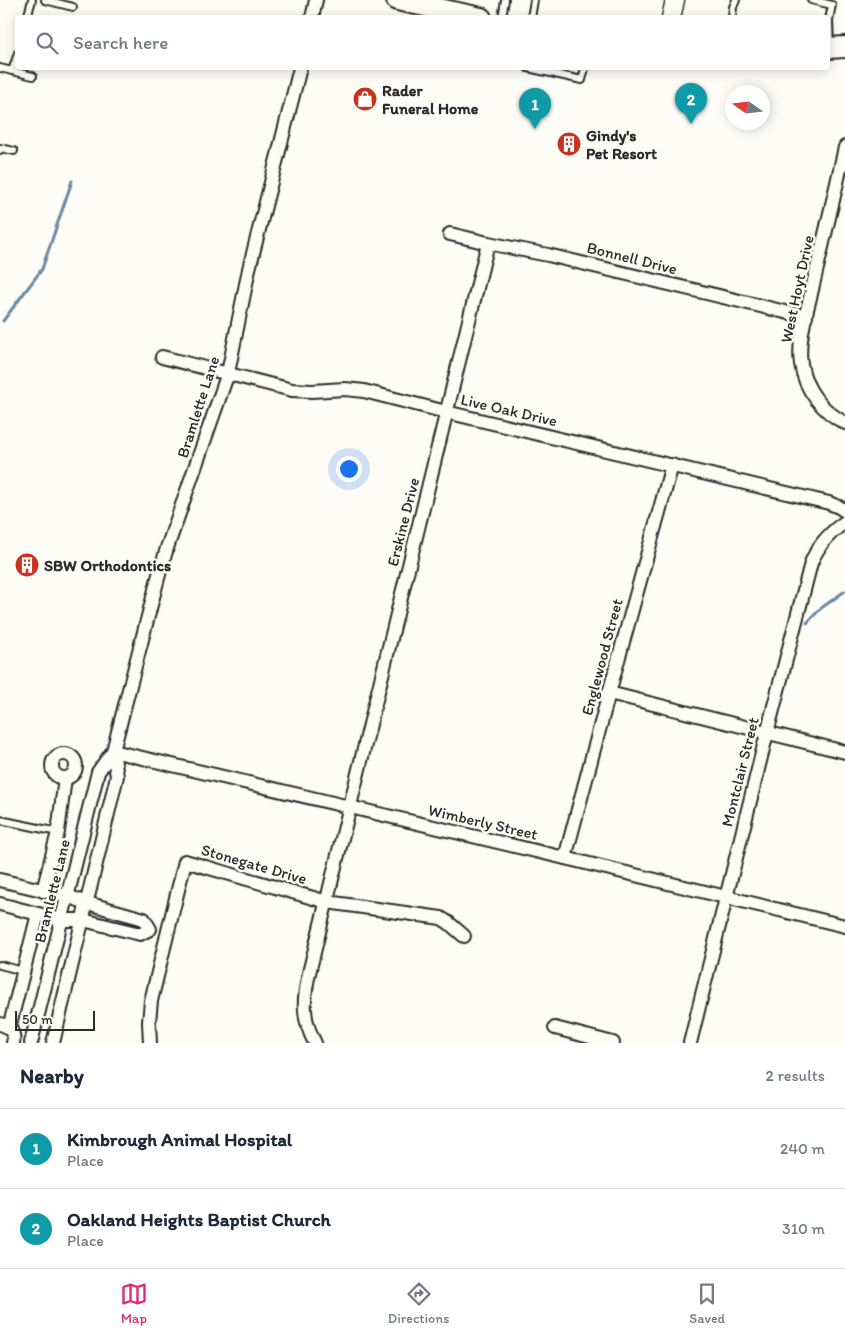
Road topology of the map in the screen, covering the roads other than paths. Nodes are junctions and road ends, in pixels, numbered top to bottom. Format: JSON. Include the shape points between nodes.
{"nodes":[{"id":1,"x":32,"y":0,"type":"edge"},
{"id":2,"x":45,"y":0,"type":"edge"},
{"id":3,"x":316,"y":0,"type":"edge"},
{"id":4,"x":397,"y":0,"type":"edge"},
{"id":5,"x":505,"y":0,"type":"edge"},
{"id":6,"x":534,"y":0,"type":"edge"},
{"id":7,"x":675,"y":0,"type":"edge"},
{"id":8,"x":736,"y":0,"type":"edge"},
{"id":9,"x":811,"y":0,"type":"edge"},
{"id":10,"x":74,"y":7,"type":"dead end"},
{"id":11,"x":28,"y":15,"type":"edge"},
{"id":12,"x":313,"y":15,"type":"edge"},
{"id":13,"x":467,"y":15,"type":"edge"},
{"id":14,"x":502,"y":15,"type":"edge"},
{"id":15,"x":532,"y":15,"type":"edge"},
{"id":16,"x":672,"y":15,"type":"edge"},
{"id":17,"x":732,"y":15,"type":"edge"},
{"id":18,"x":830,"y":15,"type":"edge"},
{"id":19,"x":830,"y":25,"type":"edge"},
{"id":20,"x":834,"y":47,"type":"edge"},
{"id":21,"x":15,"y":62,"type":"edge"},
{"id":22,"x":0,"y":68,"type":"edge"},
{"id":23,"x":300,"y":70,"type":"edge"},
{"id":24,"x":537,"y":70,"type":"edge"},
{"id":25,"x":584,"y":70,"type":"edge"},
{"id":26,"x":12,"y":72,"type":"junction"},
{"id":27,"x":33,"y":76,"type":"dead end"},
{"id":28,"x":845,"y":147,"type":"edge"},
{"id":29,"x":0,"y":148,"type":"edge"},
{"id":30,"x":14,"y":151,"type":"dead end"},
{"id":31,"x":450,"y":234,"type":"dead end"},
{"id":32,"x":488,"y":243,"type":"junction"},
{"id":33,"x":806,"y":317,"type":"junction"},
{"id":34,"x":162,"y":357,"type":"dead end"},
{"id":35,"x":228,"y":373,"type":"junction"},
{"id":36,"x":446,"y":412,"type":"junction"},
{"id":37,"x":845,"y":422,"type":"edge"},
{"id":38,"x":672,"y":465,"type":"junction"},
{"id":39,"x":845,"y":511,"type":"edge"},
{"id":40,"x":845,"y":522,"type":"edge"},
{"id":41,"x":609,"y":694,"type":"junction"},
{"id":42,"x":767,"y":733,"type":"junction"},
{"id":43,"x":113,"y":752,"type":"junction"},
{"id":44,"x":845,"y":752,"type":"edge"},
{"id":45,"x":65,"y":778,"type":"dead end"},
{"id":46,"x":350,"y":808,"type":"junction"},
{"id":47,"x":0,"y":820,"type":"edge"},
{"id":48,"x":58,"y":832,"type":"junction"},
{"id":49,"x":566,"y":858,"type":"junction"},
{"id":50,"x":0,"y":880,"type":"edge"},
{"id":51,"x":43,"y":891,"type":"junction"},
{"id":52,"x":67,"y":896,"type":"junction"},
{"id":53,"x":726,"y":897,"type":"junction"},
{"id":54,"x":327,"y":902,"type":"junction"},
{"id":55,"x":87,"y":903,"type":"junction"},
{"id":56,"x":0,"y":904,"type":"edge"},
{"id":57,"x":38,"y":914,"type":"junction"},
{"id":58,"x":61,"y":920,"type":"junction"},
{"id":59,"x":82,"y":920,"type":"junction"},
{"id":60,"x":845,"y":926,"type":"edge"},
{"id":61,"x":150,"y":929,"type":"junction"},
{"id":62,"x":168,"y":933,"type":"junction"},
{"id":63,"x":464,"y":936,"type":"dead end"},
{"id":64,"x":0,"y":965,"type":"edge"},
{"id":65,"x":24,"y":971,"type":"junction"},
{"id":66,"x":4,"y":1026,"type":"edge"},
{"id":67,"x":555,"y":1028,"type":"dead end"},
{"id":68,"x":13,"y":1043,"type":"edge"},
{"id":69,"x":31,"y":1043,"type":"edge"},
{"id":70,"x":52,"y":1043,"type":"edge"},
{"id":71,"x":150,"y":1043,"type":"edge"},
{"id":72,"x":315,"y":1043,"type":"edge"},
{"id":73,"x":613,"y":1043,"type":"edge"},
{"id":74,"x":690,"y":1043,"type":"edge"}],
"edges":[{"from":1,"to":11,"type":"lane"},
{"from":2,"to":10,"type":"lane"},
{"from":3,"to":12,"type":"street"},
{"from":4,"to":13,"type":"main road"},
{"from":5,"to":14,"type":"lane"},
{"from":6,"to":15,"type":"lane"},
{"from":7,"to":16,"type":"street"},
{"from":8,"to":17,"type":"lane"},
{"from":9,"to":18,"type":"lane","via":[[832,5]]},
{"from":19,"to":20,"type":"lane"},
{"from":21,"to":26,"type":"lane"},
{"from":22,"to":26,"type":"lane"},
{"from":23,"to":35,"type":"street","name":"Bramlette Lane"},
{"from":24,"to":25,"type":"lane","via":[[582,80]]},
{"from":26,"to":27,"type":"lane"},
{"from":28,"to":33,"type":"street","name":"West Hoyt Drive"},
{"from":29,"to":30,"type":"lane"},
{"from":31,"to":32,"type":"street","name":"Bonnell Drive"},
{"from":32,"to":33,"type":"street","name":"Bonnell Drive"},
{"from":32,"to":36,"type":"street","name":"Erskine Drive"},
{"from":33,"to":37,"type":"street","name":"West Hoyt Drive","via":[[800,352],[806,381],[824,407]]},
{"from":34,"to":35,"type":"street","name":"Live Oak Drive"},
{"from":35,"to":36,"type":"street","name":"Live Oak Drive","via":[[301,391],[364,391]]},
{"from":35,"to":43,"type":"street","name":"Bramlette Lane","via":[[167,548]]},
{"from":36,"to":38,"type":"street","name":"Live Oak Drive"},
{"from":36,"to":46,"type":"street","name":"Erskine Drive"},
{"from":38,"to":39,"type":"street","name":"Live Oak Drive","via":[[829,503]]},
{"from":38,"to":41,"type":"street","name":"Englewood Street"},
{"from":40,"to":42,"type":"street","name":"Montclair Street","via":[[823,541],[813,557]]},
{"from":41,"to":42,"type":"street"},
{"from":41,"to":49,"type":"street","name":"Englewood Street"},
{"from":42,"to":44,"type":"street"},
{"from":42,"to":53,"type":"street","name":"Montclair Street"},
{"from":43,"to":46,"type":"street","name":"Wimberly Street"},
{"from":43,"to":52,"type":"street","name":"Bramlette Lane","via":[[98,772]]},
{"from":43,"to":55,"type":"street","name":"Bramlette Lane","via":[[117,776]]},
{"from":45,"to":48,"type":"street"},
{"from":46,"to":49,"type":"street","name":"Wimberly Street"},
{"from":46,"to":54,"type":"street"},
{"from":47,"to":48,"type":"lane"},
{"from":48,"to":51,"type":"street"},
{"from":49,"to":53,"type":"street","name":"Wimberly Street"},
{"from":50,"to":51,"type":"street"},
{"from":51,"to":52,"type":"street"},
{"from":52,"to":55,"type":"street"},
{"from":52,"to":58,"type":"street","name":"Bramlette Lane"},
{"from":53,"to":60,"type":"street","name":"Wimberly Street"},
{"from":53,"to":74,"type":"street","name":"Montclair Street"},
{"from":54,"to":62,"type":"street","name":"Stonegate Drive","via":[[185,861]]},
{"from":54,"to":63,"type":"street","via":[[435,917],[449,923]]},
{"from":54,"to":72,"type":"street","via":[[305,994],[307,1025]]},
{"from":55,"to":59,"type":"street","name":"Bramlette Lane"},
{"from":55,"to":61,"type":"street","via":[[144,918]]},
{"from":56,"to":57,"type":"street"},
{"from":57,"to":58,"type":"street"},
{"from":57,"to":65,"type":"street"},
{"from":58,"to":59,"type":"street"},
{"from":58,"to":69,"type":"street","name":"Bramlette Lane"},
{"from":59,"to":61,"type":"street","via":[[140,934]]},
{"from":59,"to":70,"type":"street","name":"Bramlette Lane"},
{"from":61,"to":62,"type":"street"},
{"from":62,"to":71,"type":"street","name":"Stonegate Drive","via":[[150,1009]]},
{"from":64,"to":65,"type":"lane"},
{"from":65,"to":66,"type":"street"},
{"from":66,"to":68,"type":"street","via":[[14,1035]]},
{"from":67,"to":73,"type":"street"}]}
